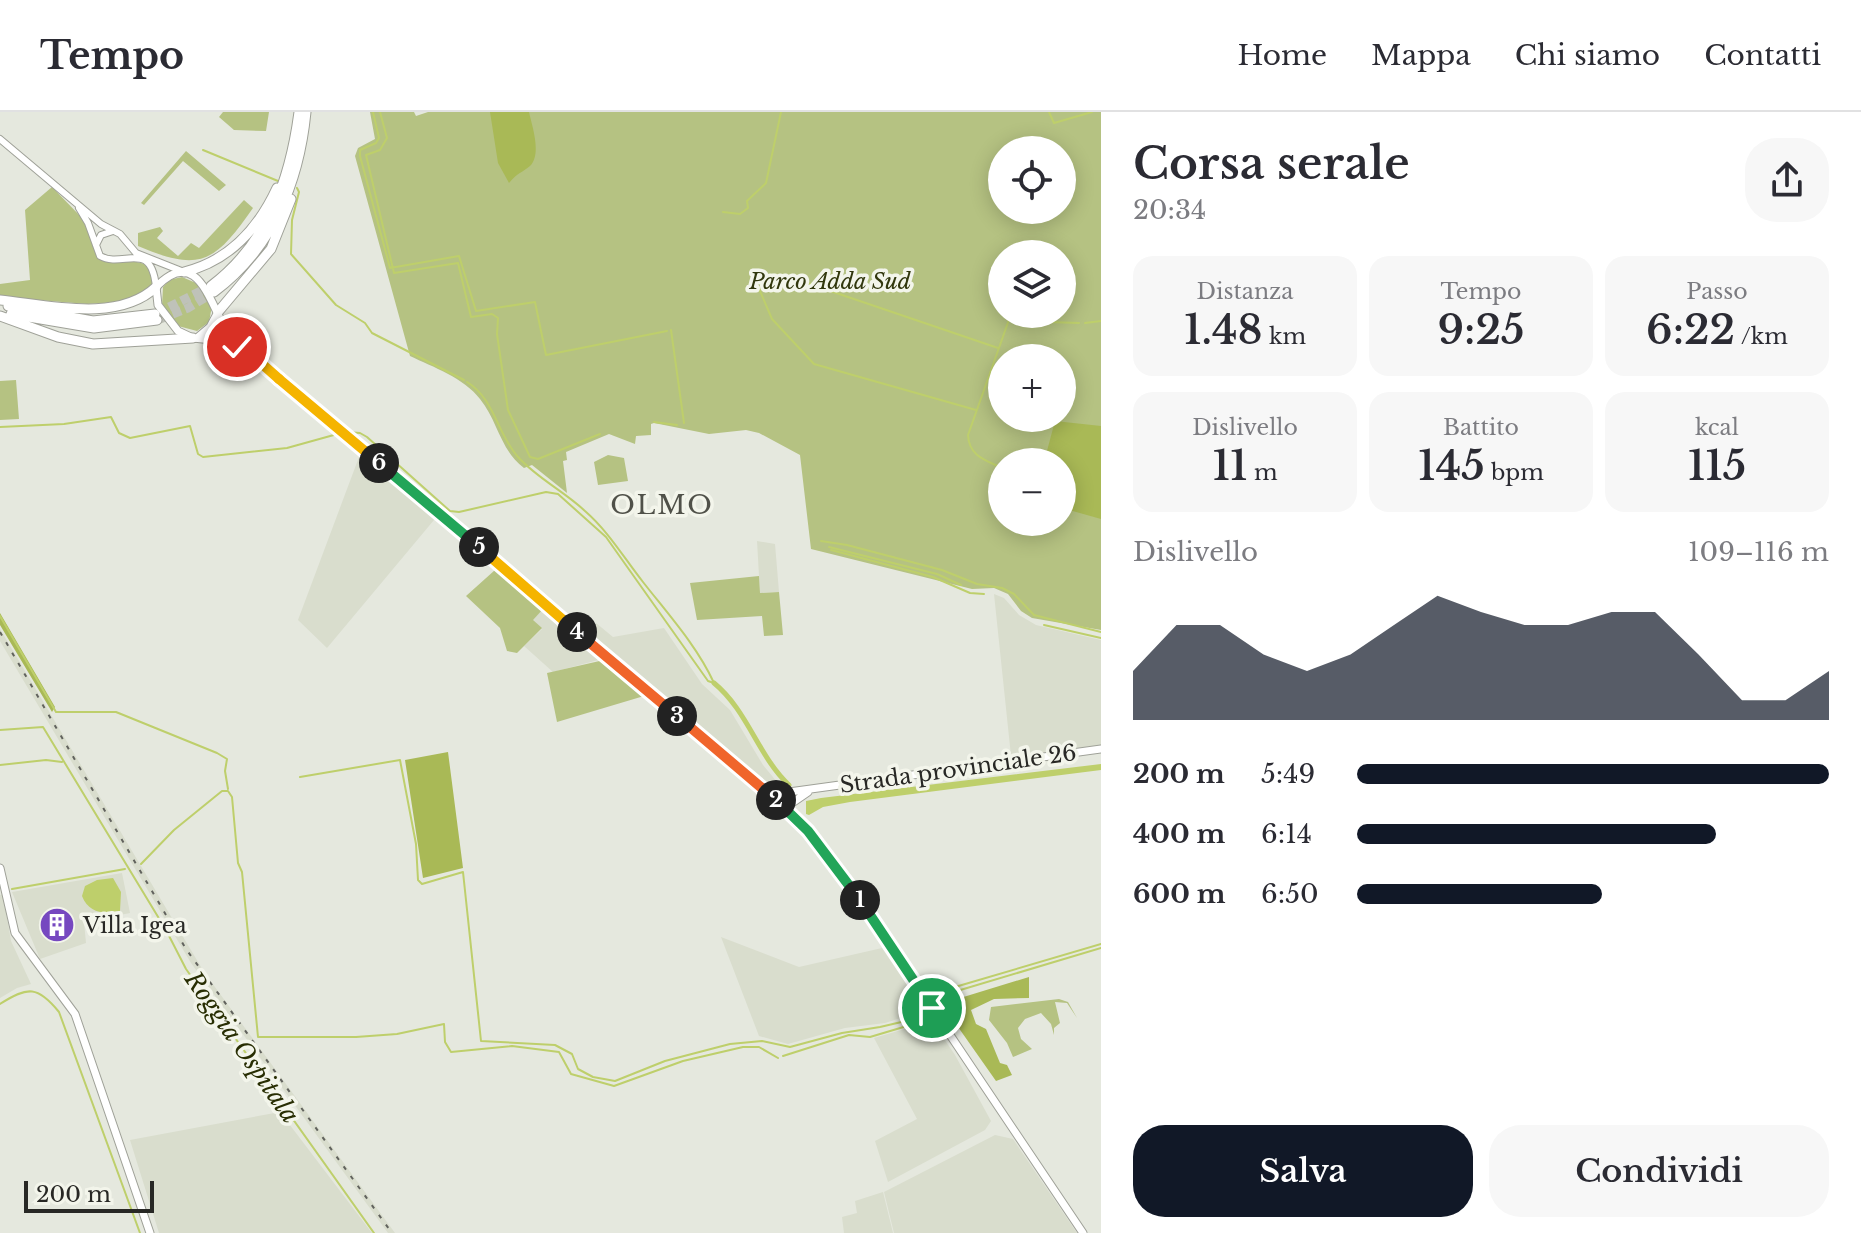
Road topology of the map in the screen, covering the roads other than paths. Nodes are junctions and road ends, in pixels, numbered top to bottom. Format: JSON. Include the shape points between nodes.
{"nodes":[{"id":1,"x":299,"y":112,"type":"edge"},
{"id":2,"x":306,"y":112,"type":"edge"},
{"id":3,"x":0,"y":139,"type":"edge"},
{"id":4,"x":296,"y":150,"type":"junction"},
{"id":5,"x":74,"y":202,"type":"junction"},
{"id":6,"x":113,"y":231,"type":"junction"},
{"id":7,"x":125,"y":242,"type":"junction"},
{"id":8,"x":96,"y":248,"type":"junction"},
{"id":9,"x":117,"y":259,"type":"junction"},
{"id":10,"x":184,"y":272,"type":"junction"},
{"id":11,"x":156,"y":287,"type":"junction"},
{"id":12,"x":213,"y":289,"type":"tunnel mouth"},
{"id":13,"x":0,"y":302,"type":"edge"},
{"id":14,"x":218,"y":312,"type":"junction"},
{"id":15,"x":0,"y":314,"type":"edge"},
{"id":16,"x":195,"y":338,"type":"junction"},
{"id":17,"x":253,"y":356,"type":"junction"},
{"id":18,"x":1101,"y":749,"type":"edge"},
{"id":19,"x":757,"y":784,"type":"junction"},
{"id":20,"x":814,"y":789,"type":"junction"},
{"id":21,"x":789,"y":792,"type":"junction"},
{"id":22,"x":798,"y":798,"type":"junction"},
{"id":23,"x":783,"y":806,"type":"junction"},
{"id":24,"x":796,"y":818,"type":"junction"},
{"id":25,"x":0,"y":868,"type":"edge"},
{"id":26,"x":150,"y":1233,"type":"edge"},
{"id":27,"x":1083,"y":1233,"type":"edge"}],
"edges":[{"from":1,"to":4,"type":"highway"},
{"from":2,"to":4,"type":"highway"},
{"from":3,"to":5,"type":"street"},
{"from":4,"to":10,"type":"highway","via":[[273,197],[244,238],[219,259]]},
{"from":4,"to":12,"type":"highway","via":[[264,228]]},
{"from":4,"to":14,"type":"highway","via":[[302,156],[279,234]]},
{"from":5,"to":6,"type":"street"},
{"from":5,"to":8,"type":"street"},
{"from":6,"to":7,"type":"street"},
{"from":6,"to":8,"type":"street","via":[[101,235]]},
{"from":7,"to":9,"type":"street"},
{"from":7,"to":10,"type":"street","via":[[141,255]]},
{"from":8,"to":9,"type":"street","via":[[104,259]]},
{"from":9,"to":11,"type":"street","via":[[133,257],[147,263]]},
{"from":10,"to":11,"type":"main road"},
{"from":10,"to":14,"type":"main road","via":[[209,292]]},
{"from":11,"to":13,"type":"highway","via":[[133,303],[111,306]]},
{"from":11,"to":16,"type":"main road","via":[[163,314],[178,331]]},
{"from":13,"to":15,"type":"highway","via":[[84,321],[156,317],[94,328]]},
{"from":14,"to":16,"type":"main road"},
{"from":14,"to":17,"type":"main road","via":[[228,332]]},
{"from":15,"to":16,"type":"highway","via":[[58,337],[93,344]]},
{"from":16,"to":17,"type":"main road","via":[[221,341]]},
{"from":17,"to":19,"type":"main road"},
{"from":18,"to":20,"type":"main road","name":"Strada provinciale 26"},
{"from":19,"to":21,"type":"main road","name":"Strada provinciale 26","via":[[775,793]]},
{"from":19,"to":23,"type":"main road"},
{"from":20,"to":21,"type":"main road","name":"Strada provinciale 26"},
{"from":20,"to":22,"type":"main road","name":"Strada provinciale 26"},
{"from":21,"to":23,"type":"main road"},
{"from":22,"to":23,"type":"main road","name":"Strada provinciale 26"},
{"from":22,"to":24,"type":"main road"},
{"from":23,"to":24,"type":"main road"},
{"from":24,"to":27,"type":"main road","via":[[833,862]]},
{"from":25,"to":26,"type":"main road","via":[[15,933],[75,1014]]}]}
